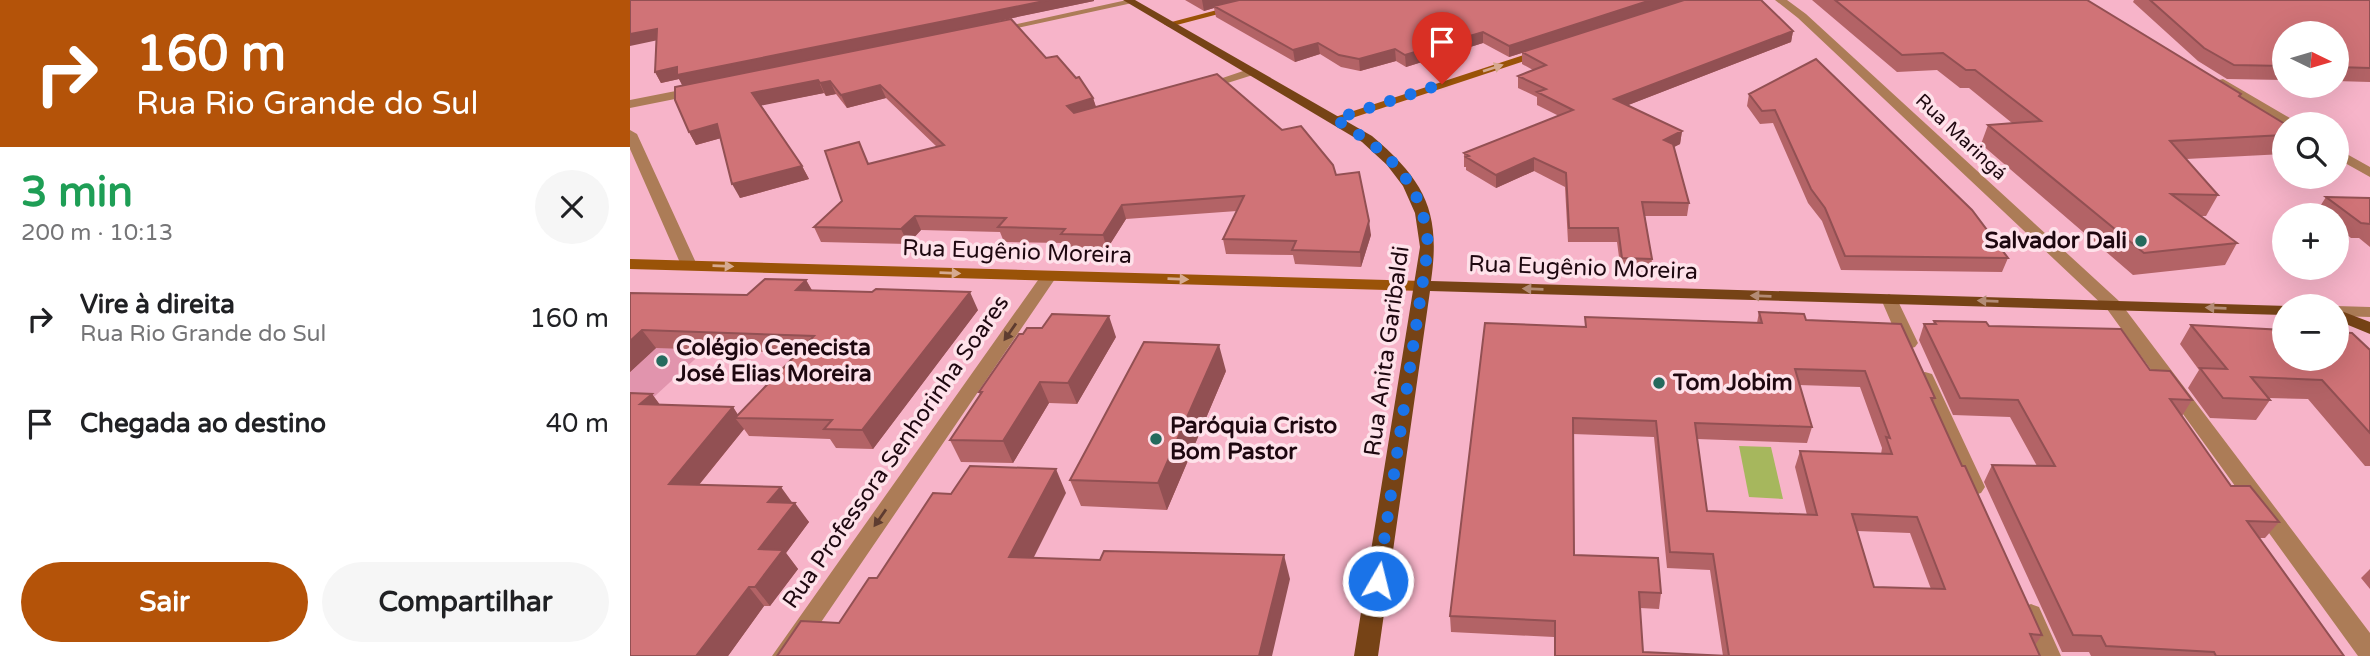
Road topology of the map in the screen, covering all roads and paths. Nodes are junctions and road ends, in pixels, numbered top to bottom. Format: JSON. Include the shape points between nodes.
{"nodes":[{"id":1,"x":1266,"y":0,"type":"edge"},
{"id":2,"x":1780,"y":0,"type":"edge"},
{"id":3,"x":1130,"y":1,"type":"edge"},
{"id":4,"x":1169,"y":24,"type":"junction"},
{"id":5,"x":982,"y":33,"type":"edge"},
{"id":6,"x":1559,"y":46,"type":"edge"},
{"id":7,"x":1252,"y":72,"type":"junction"},
{"id":8,"x":2210,"y":76,"type":"edge"},
{"id":9,"x":711,"y":88,"type":"edge"},
{"id":10,"x":1195,"y":90,"type":"edge"},
{"id":11,"x":630,"y":104,"type":"edge"},
{"id":12,"x":2272,"y":113,"type":"edge"},
{"id":13,"x":1335,"y":119,"type":"junction"},
{"id":14,"x":630,"y":134,"type":"edge"},
{"id":15,"x":2349,"y":160,"type":"edge"},
{"id":16,"x":2370,"y":173,"type":"edge"},
{"id":17,"x":630,"y":264,"type":"edge"},
{"id":18,"x":690,"y":265,"type":"junction"},
{"id":19,"x":1049,"y":275,"type":"junction"},
{"id":20,"x":1423,"y":286,"type":"junction"},
{"id":21,"x":1889,"y":299,"type":"junction"},
{"id":22,"x":2113,"y":305,"type":"junction"},
{"id":23,"x":2272,"y":310,"type":"edge"},
{"id":24,"x":2349,"y":312,"type":"edge"},
{"id":25,"x":2370,"y":312,"type":"edge"},
{"id":26,"x":2349,"y":318,"type":"edge"},
{"id":27,"x":2370,"y":328,"type":"edge"},
{"id":28,"x":1981,"y":503,"type":"edge"},
{"id":29,"x":2021,"y":592,"type":"edge"},
{"id":30,"x":2370,"y":653,"type":"edge"},
{"id":31,"x":784,"y":656,"type":"edge"},
{"id":32,"x":1366,"y":656,"type":"edge"},
{"id":33,"x":2049,"y":656,"type":"edge"}],
"edges":[{"from":1,"to":4,"type":"street"},
{"from":2,"to":22,"type":"street","name":"Rua Maringá"},
{"from":3,"to":4,"type":"main road","name":"Rua Anita Garibaldi"},
{"from":3,"to":5,"type":"street"},
{"from":4,"to":7,"type":"main road","name":"Rua Anita Garibaldi"},
{"from":13,"to":6,"type":"street","one_way":true},
{"from":7,"to":10,"type":"street"},
{"from":7,"to":13,"type":"main road","name":"Rua Anita Garibaldi"},
{"from":8,"to":12,"type":"street"},
{"from":9,"to":11,"type":"street"},
{"from":13,"to":20,"type":"main road","name":"Rua Anita Garibaldi","via":[[1389,157],[1420,200],[1428,247]]},
{"from":14,"to":18,"type":"street"},
{"from":15,"to":16,"type":"street"},
{"from":17,"to":18,"type":"street","name":"Rua Eugênio Moreira"},
{"from":18,"to":19,"type":"street","name":"Rua Eugênio Moreira","one_way":true},
{"from":19,"to":20,"type":"street","name":"Rua Eugênio Moreira","one_way":true},
{"from":19,"to":31,"type":"street","name":"Rua Professora Senhorinha Soares","one_way":true},
{"from":21,"to":20,"type":"main road","name":"Rua Eugênio Moreira","one_way":true},
{"from":20,"to":32,"type":"main road","name":"Rua Anita Garibaldi"},
{"from":22,"to":21,"type":"main road","name":"Rua Eugênio Moreira","one_way":true},
{"from":21,"to":28,"type":"street"},
{"from":23,"to":22,"type":"main road","name":"Rua Eugênio Moreira","one_way":true},
{"from":22,"to":30,"type":"street","name":"Rua Maringá"},
{"from":24,"to":25,"type":"street"},
{"from":26,"to":27,"type":"main road"},
{"from":29,"to":33,"type":"street"}]}
